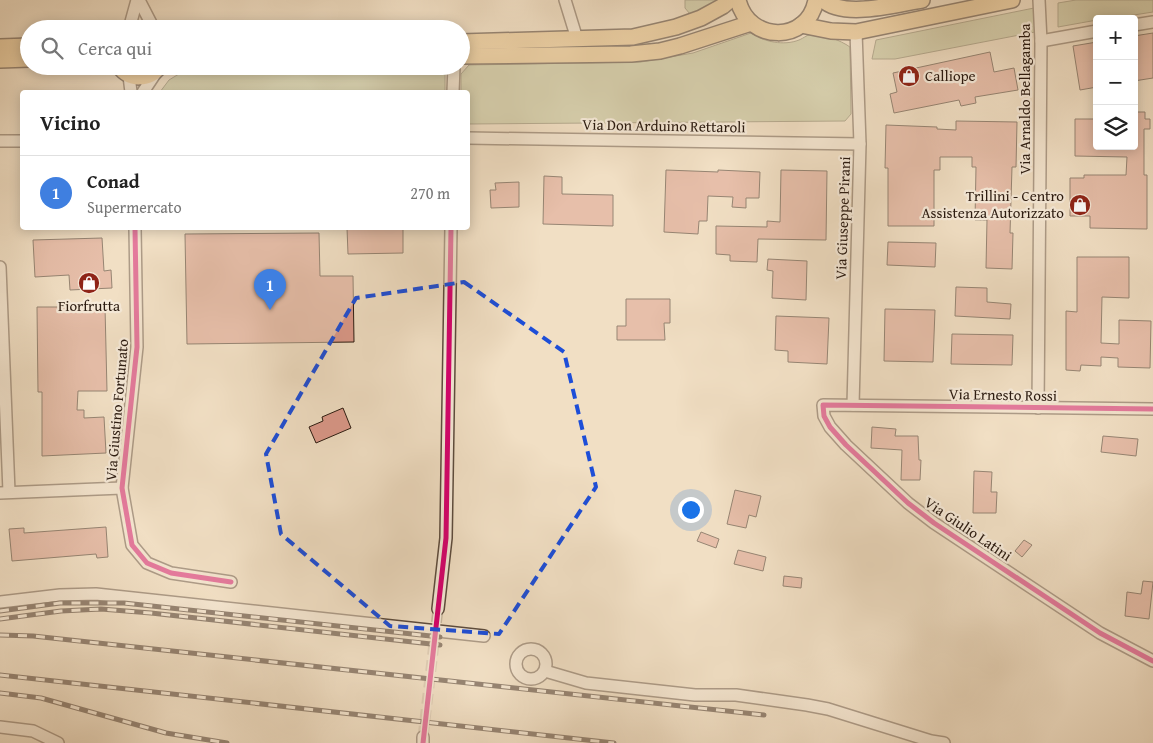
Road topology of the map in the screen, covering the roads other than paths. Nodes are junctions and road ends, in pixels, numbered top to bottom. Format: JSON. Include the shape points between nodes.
{"nodes":[{"id":1,"x":138,"y":0,"type":"edge"},
{"id":2,"x":565,"y":0,"type":"edge"},
{"id":3,"x":730,"y":0,"type":"edge"},
{"id":4,"x":738,"y":0,"type":"edge"},
{"id":5,"x":816,"y":0,"type":"edge"},
{"id":6,"x":823,"y":0,"type":"edge"},
{"id":7,"x":922,"y":0,"type":"edge"},
{"id":8,"x":1012,"y":0,"type":"edge"},
{"id":9,"x":1039,"y":0,"type":"edge"},
{"id":10,"x":133,"y":20,"type":"edge"},
{"id":11,"x":149,"y":20,"type":"edge"},
{"id":12,"x":1153,"y":22,"type":"edge"},
{"id":13,"x":751,"y":23,"type":"junction"},
{"id":14,"x":1138,"y":24,"type":"edge"},
{"id":15,"x":801,"y":25,"type":"junction"},
{"id":16,"x":856,"y":32,"type":"junction"},
{"id":17,"x":1093,"y":32,"type":"edge"},
{"id":18,"x":577,"y":39,"type":"junction"},
{"id":19,"x":1041,"y":41,"type":"junction"},
{"id":20,"x":470,"y":42,"type":"edge"},
{"id":21,"x":20,"y":46,"type":"edge"},
{"id":22,"x":0,"y":47,"type":"edge"},
{"id":23,"x":470,"y":56,"type":"edge"},
{"id":24,"x":20,"y":59,"type":"edge"},
{"id":25,"x":0,"y":60,"type":"edge"},
{"id":26,"x":122,"y":75,"type":"edge"},
{"id":27,"x":154,"y":75,"type":"edge"},
{"id":28,"x":454,"y":75,"type":"edge"},
{"id":29,"x":130,"y":90,"type":"edge"},
{"id":30,"x":144,"y":90,"type":"edge"},
{"id":31,"x":453,"y":90,"type":"edge"},
{"id":32,"x":470,"y":138,"type":"edge"},
{"id":33,"x":0,"y":141,"type":"edge"},
{"id":34,"x":20,"y":141,"type":"edge"},
{"id":35,"x":860,"y":144,"type":"junction"},
{"id":36,"x":135,"y":230,"type":"edge"},
{"id":37,"x":451,"y":230,"type":"edge"},
{"id":38,"x":0,"y":267,"type":"edge"},
{"id":39,"x":0,"y":272,"type":"edge"},
{"id":40,"x":2,"y":382,"type":"edge"},
{"id":41,"x":854,"y":405,"type":"junction"},
{"id":42,"x":1038,"y":408,"type":"junction"},
{"id":43,"x":1153,"y":409,"type":"edge"},
{"id":44,"x":122,"y":488,"type":"junction"},
{"id":45,"x":5,"y":492,"type":"edge"},
{"id":46,"x":231,"y":582,"type":"dead end"},
{"id":47,"x":0,"y":602,"type":"edge"},
{"id":48,"x":438,"y":609,"type":"tunnel mouth"},
{"id":49,"x":484,"y":636,"type":"dead end"},
{"id":50,"x":1153,"y":661,"type":"edge"},
{"id":51,"x":545,"y":671,"type":"dead end"},
{"id":52,"x":0,"y":727,"type":"edge"},
{"id":53,"x":58,"y":743,"type":"edge"},
{"id":54,"x":944,"y":743,"type":"edge"}],
"edges":[{"from":1,"to":10,"type":"street"},
{"from":1,"to":11,"type":"street"},
{"from":2,"to":18,"type":"street"},
{"from":3,"to":18,"type":"main road","via":[[701,18],[676,27],[633,37]]},
{"from":4,"to":13,"type":"main road"},
{"from":5,"to":15,"type":"main road","via":[[812,12]]},
{"from":6,"to":7,"type":"main road","via":[[841,8],[868,9]]},
{"from":8,"to":16,"type":"main road"},
{"from":9,"to":19,"type":"street","name":"Via Arnaldo Bellagamba"},
{"from":12,"to":14,"type":"street"},
{"from":13,"to":15,"type":"main road","via":[[776,33],[789,32]]},
{"from":13,"to":23,"type":"main road","via":[[660,51]]},
{"from":15,"to":16,"type":"main road"},
{"from":16,"to":35,"type":"street","name":"Via Giuseppe Pirani"},
{"from":17,"to":19,"type":"street"},
{"from":18,"to":20,"type":"main road"},
{"from":19,"to":42,"type":"street","name":"Via Arnaldo Bellagamba"},
{"from":21,"to":22,"type":"main road"},
{"from":24,"to":25,"type":"main road"},
{"from":26,"to":29,"type":"street"},
{"from":27,"to":30,"type":"street"},
{"from":28,"to":31,"type":"street"},
{"from":32,"to":35,"type":"street","name":"Via Don Arduino Rettaroli"},
{"from":33,"to":34,"type":"street"},
{"from":35,"to":41,"type":"street","name":"Via Giuseppe Pirani"},
{"from":36,"to":44,"type":"street","name":"Via Giustino Fortunato","via":[[136,346]]},
{"from":37,"to":48,"type":"street","via":[[446,538]]},
{"from":38,"to":39,"type":"street"},
{"from":39,"to":40,"type":"street"},
{"from":40,"to":45,"type":"street"},
{"from":41,"to":42,"type":"street","name":"Via Ernesto Rossi"},
{"from":41,"to":50,"type":"street","name":"Via Giulio Latini","via":[[823,405],[824,416],[866,466],[908,503],[1100,633]]},
{"from":42,"to":43,"type":"street","name":"Via Ernesto Rossi"},
{"from":44,"to":45,"type":"street"},
{"from":44,"to":46,"type":"street","name":"Via Giustino Fortunato","via":[[132,545],[148,563],[171,572]]},
{"from":47,"to":49,"type":"street","via":[[96,594]]},
{"from":51,"to":54,"type":"street","via":[[586,683],[695,695],[736,695],[807,705]]},
{"from":52,"to":53,"type":"street","via":[[33,731]]}]}
